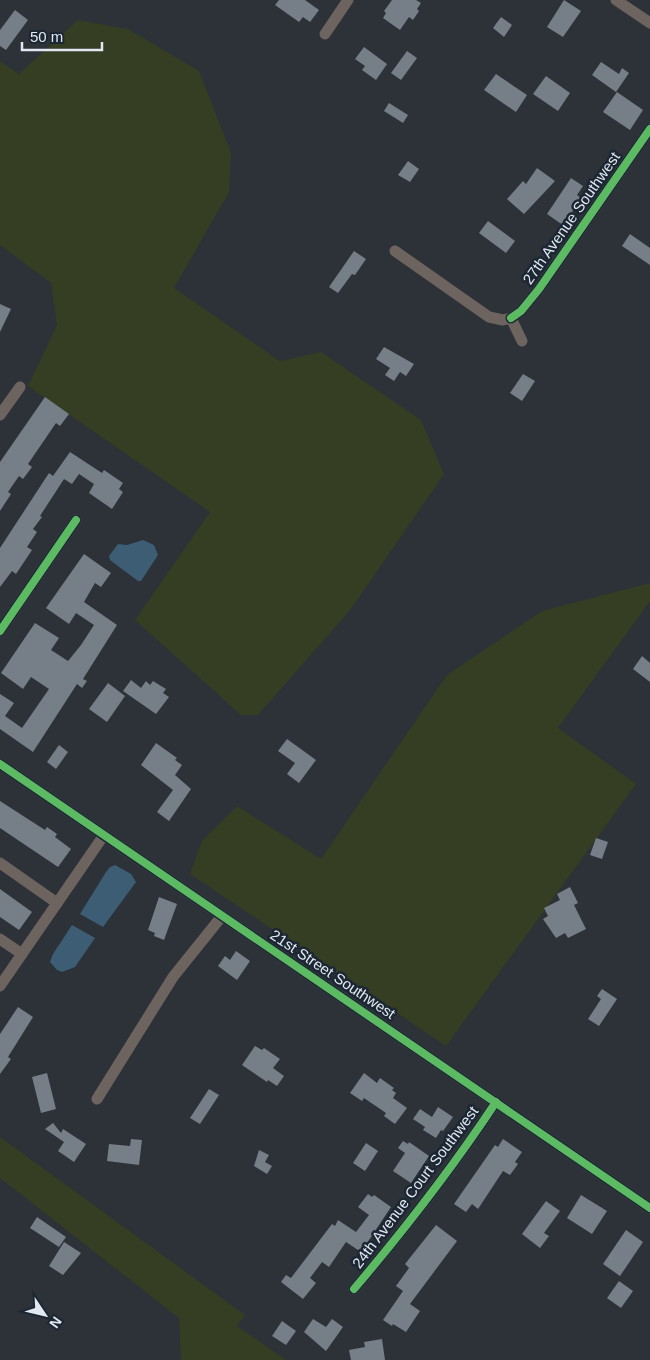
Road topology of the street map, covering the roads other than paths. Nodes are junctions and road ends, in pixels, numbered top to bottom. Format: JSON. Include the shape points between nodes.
{"nodes":[{"id":1,"x":348,"y":0,"type":"edge"},
{"id":2,"x":616,"y":0,"type":"edge"},
{"id":3,"x":650,"y":23,"type":"edge"},
{"id":4,"x":325,"y":34,"type":"dead end"},
{"id":5,"x":650,"y":129,"type":"edge"},
{"id":6,"x":395,"y":251,"type":"dead end"},
{"id":7,"x":511,"y":318,"type":"junction"},
{"id":8,"x":522,"y":341,"type":"dead end"},
{"id":9,"x":20,"y":387,"type":"dead end"},
{"id":10,"x":0,"y":415,"type":"edge"},
{"id":11,"x":76,"y":520,"type":"dead end"},
{"id":12,"x":0,"y":631,"type":"edge"},
{"id":13,"x":0,"y":764,"type":"edge"},
{"id":14,"x":104,"y":835,"type":"junction"},
{"id":15,"x":0,"y":864,"type":"edge"},
{"id":16,"x":57,"y":903,"type":"junction"},
{"id":17,"x":222,"y":916,"type":"junction"},
{"id":18,"x":0,"y":939,"type":"edge"},
{"id":19,"x":22,"y":954,"type":"junction"},
{"id":20,"x":0,"y":986,"type":"edge"},
{"id":21,"x":97,"y":1099,"type":"dead end"},
{"id":22,"x":496,"y":1102,"type":"junction"},
{"id":23,"x":650,"y":1208,"type":"edge"},
{"id":24,"x":354,"y":1289,"type":"dead end"}],
"edges":[{"from":1,"to":4,"type":"street"},
{"from":2,"to":3,"type":"street"},
{"from":5,"to":7,"type":"street","name":"27th Avenue Southwest","via":[[539,289]]},
{"from":6,"to":7,"type":"street","via":[[489,317]]},
{"from":7,"to":8,"type":"street"},
{"from":9,"to":10,"type":"street"},
{"from":11,"to":12,"type":"street"},
{"from":13,"to":14,"type":"street","name":"21st Street Southwest"},
{"from":14,"to":16,"type":"street"},
{"from":14,"to":17,"type":"street","name":"21st Street Southwest"},
{"from":15,"to":16,"type":"street"},
{"from":16,"to":19,"type":"street"},
{"from":17,"to":21,"type":"street","via":[[173,977]]},
{"from":17,"to":22,"type":"street","name":"21st Street Southwest"},
{"from":18,"to":19,"type":"street"},
{"from":19,"to":20,"type":"street"},
{"from":22,"to":23,"type":"street","name":"21st Street Southwest"},
{"from":22,"to":24,"type":"street","name":"24th Avenue Court Southwest","via":[[462,1152]]}]}
